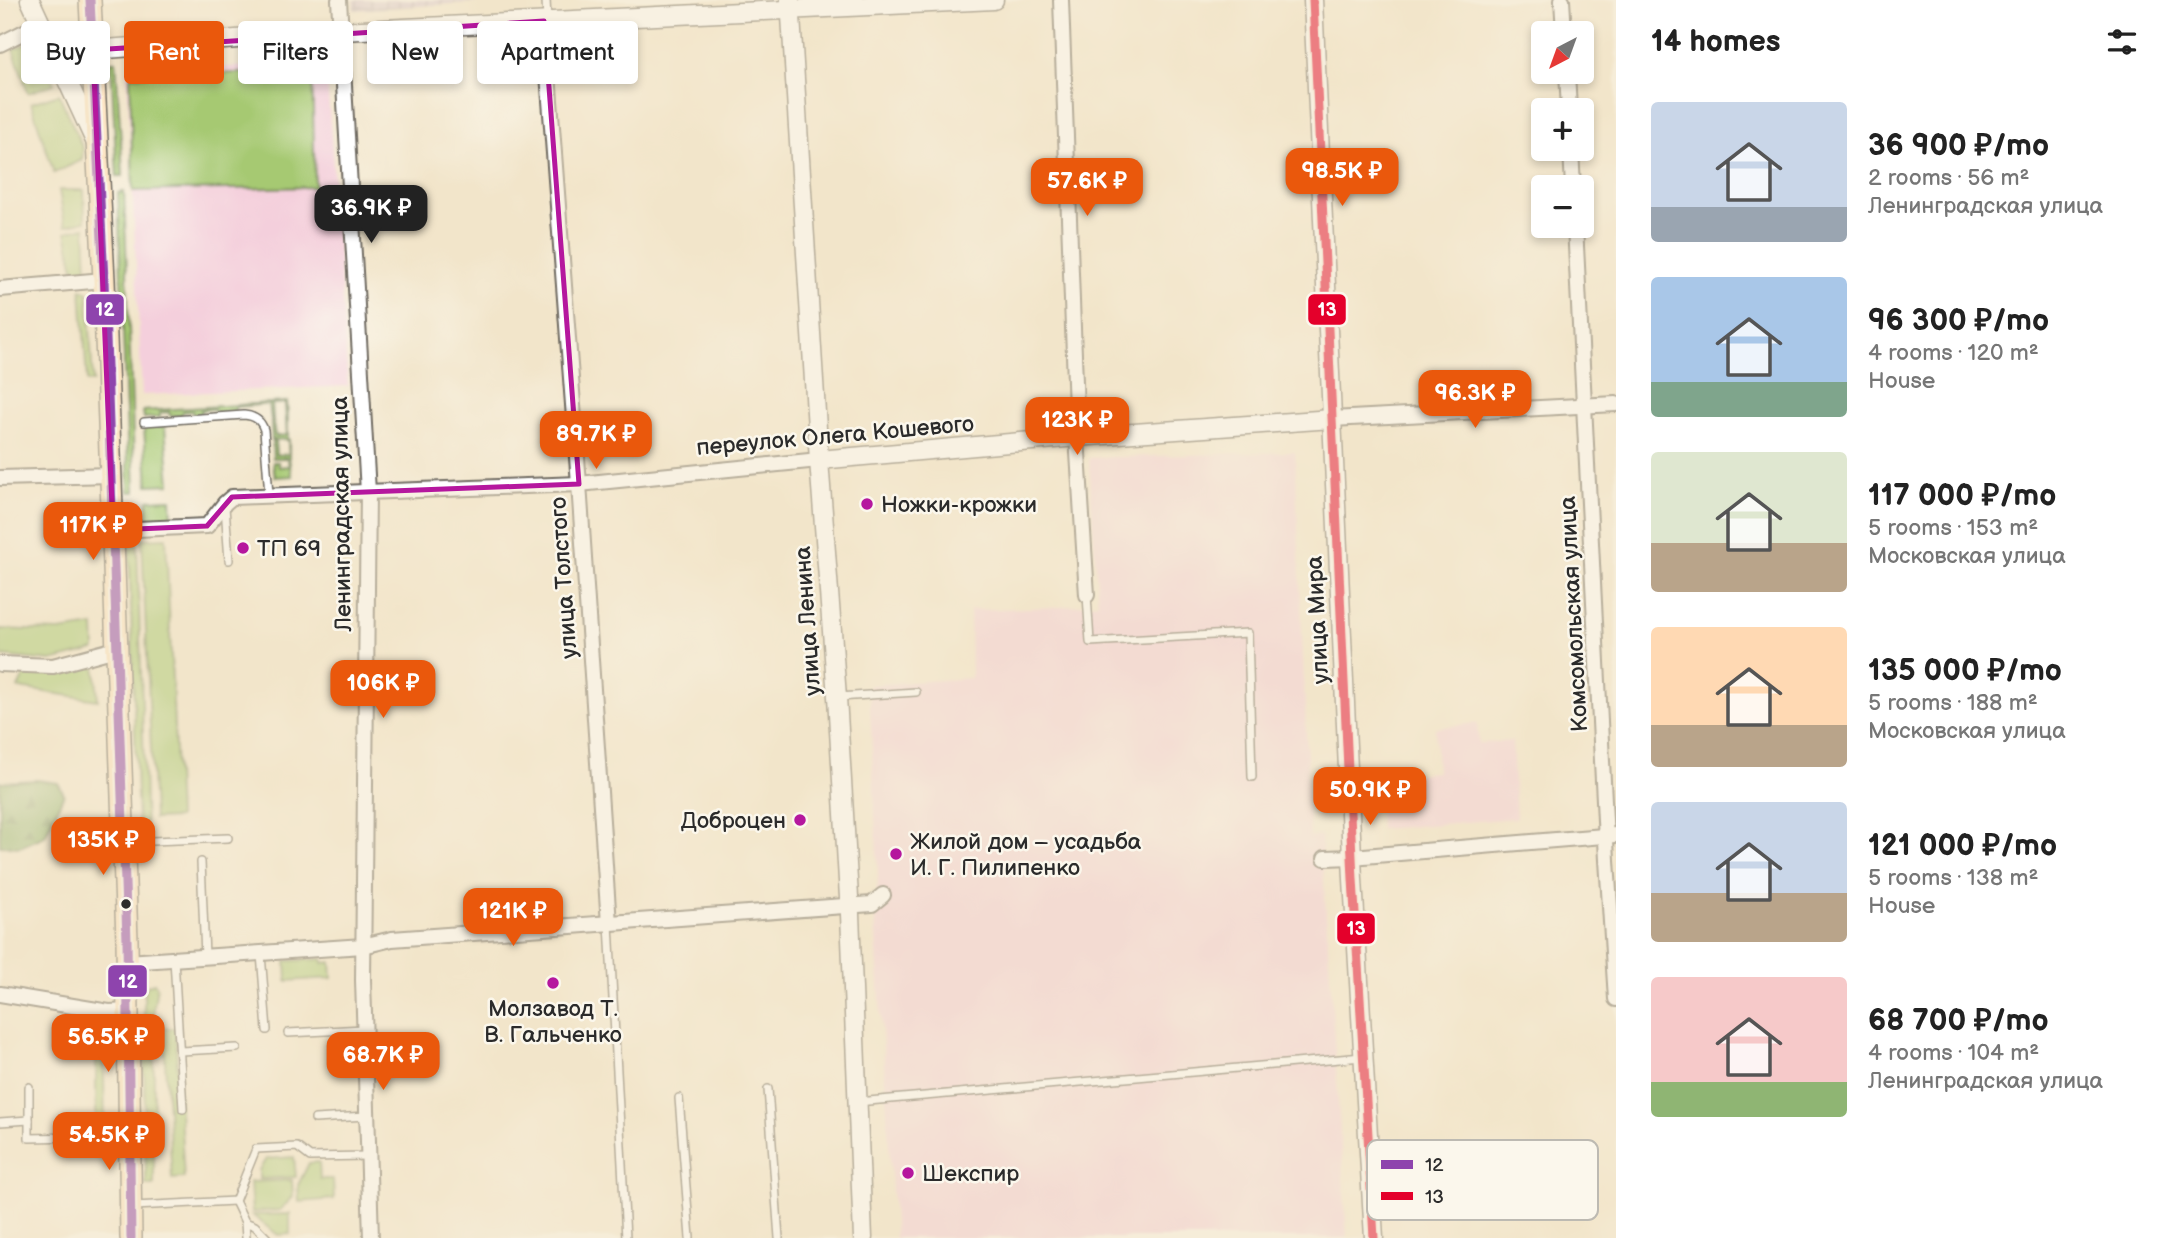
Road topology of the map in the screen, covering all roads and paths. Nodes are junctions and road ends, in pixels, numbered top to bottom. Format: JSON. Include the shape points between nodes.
{"nodes":[{"id":1,"x":30,"y":0,"type":"edge"},
{"id":2,"x":90,"y":0,"type":"edge"},
{"id":3,"x":339,"y":0,"type":"edge"},
{"id":4,"x":547,"y":0,"type":"edge"},
{"id":5,"x":994,"y":0,"type":"edge"},
{"id":6,"x":1062,"y":0,"type":"edge"},
{"id":7,"x":1313,"y":0,"type":"edge"},
{"id":8,"x":1562,"y":0,"type":"edge"},
{"id":9,"x":790,"y":5,"type":"edge"},
{"id":10,"x":546,"y":20,"type":"junction"},
{"id":11,"x":39,"y":21,"type":"edge"},
{"id":12,"x":91,"y":21,"type":"edge"},
{"id":13,"x":340,"y":21,"type":"edge"},
{"id":14,"x":1563,"y":21,"type":"edge"},
{"id":15,"x":353,"y":30,"type":"edge"},
{"id":16,"x":21,"y":33,"type":"edge"},
{"id":17,"x":238,"y":39,"type":"edge"},
{"id":18,"x":0,"y":44,"type":"edge"},
{"id":19,"x":110,"y":49,"type":"edge"},
{"id":20,"x":68,"y":84,"type":"edge"},
{"id":21,"x":95,"y":84,"type":"edge"},
{"id":22,"x":344,"y":84,"type":"edge"},
{"id":23,"x":98,"y":148,"type":"junction"},
{"id":24,"x":1576,"y":238,"type":"edge"},
{"id":25,"x":104,"y":280,"type":"junction"},
{"id":26,"x":0,"y":289,"type":"edge"},
{"id":27,"x":1616,"y":404,"type":"edge"},
{"id":28,"x":1586,"y":407,"type":"junction"},
{"id":29,"x":1332,"y":419,"type":"junction"},
{"id":30,"x":144,"y":422,"type":"dead end"},
{"id":31,"x":1077,"y":437,"type":"junction"},
{"id":32,"x":819,"y":460,"type":"junction"},
{"id":33,"x":110,"y":475,"type":"junction"},
{"id":34,"x":0,"y":478,"type":"edge"},
{"id":35,"x":579,"y":484,"type":"junction"},
{"id":36,"x":368,"y":492,"type":"junction"},
{"id":37,"x":269,"y":495,"type":"junction"},
{"id":38,"x":225,"y":503,"type":"junction"},
{"id":39,"x":113,"y":530,"type":"junction"},
{"id":40,"x":229,"y":560,"type":"dead end"},
{"id":41,"x":1087,"y":595,"type":"joint"},
{"id":42,"x":116,"y":649,"type":"junction"},
{"id":43,"x":0,"y":664,"type":"edge"},
{"id":44,"x":916,"y":692,"type":"dead end"},
{"id":45,"x":837,"y":697,"type":"junction"},
{"id":46,"x":1252,"y":777,"type":"dead end"},
{"id":47,"x":1611,"y":835,"type":"edge"},
{"id":48,"x":228,"y":838,"type":"dead end"},
{"id":49,"x":122,"y":842,"type":"junction"},
{"id":50,"x":1325,"y":858,"type":"dead end"},
{"id":51,"x":1352,"y":858,"type":"junction"},
{"id":52,"x":201,"y":862,"type":"dead end"},
{"id":53,"x":883,"y":895,"type":"dead end"},
{"id":54,"x":849,"y":906,"type":"junction"},
{"id":55,"x":609,"y":924,"type":"junction"},
{"id":56,"x":363,"y":946,"type":"junction"},
{"id":57,"x":261,"y":953,"type":"junction"},
{"id":58,"x":205,"y":956,"type":"junction"},
{"id":59,"x":174,"y":958,"type":"junction"},
{"id":60,"x":127,"y":962,"type":"junction"},
{"id":61,"x":0,"y":994,"type":"edge"},
{"id":62,"x":1616,"y":999,"type":"edge"},
{"id":63,"x":128,"y":1011,"type":"junction"},
{"id":64,"x":364,"y":1029,"type":"junction"},
{"id":65,"x":267,"y":1030,"type":"dead end"},
{"id":66,"x":288,"y":1033,"type":"dead end"},
{"id":67,"x":364,"y":1046,"type":"junction"},
{"id":68,"x":348,"y":1047,"type":"dead end"},
{"id":69,"x":237,"y":1048,"type":"dead end"},
{"id":70,"x":180,"y":1051,"type":"junction"},
{"id":71,"x":1362,"y":1057,"type":"junction"},
{"id":72,"x":29,"y":1087,"type":"dead end"},
{"id":73,"x":768,"y":1089,"type":"dead end"},
{"id":74,"x":679,"y":1098,"type":"dead end"},
{"id":75,"x":856,"y":1102,"type":"junction"},
{"id":76,"x":183,"y":1109,"type":"dead end"},
{"id":77,"x":366,"y":1116,"type":"junction"},
{"id":78,"x":316,"y":1119,"type":"dead end"},
{"id":79,"x":29,"y":1120,"type":"junction"},
{"id":80,"x":0,"y":1122,"type":"edge"},
{"id":81,"x":129,"y":1136,"type":"junction"},
{"id":82,"x":1368,"y":1140,"type":"edge"},
{"id":83,"x":367,"y":1156,"type":"junction"},
{"id":84,"x":234,"y":1201,"type":"junction"},
{"id":85,"x":130,"y":1206,"type":"junction"},
{"id":86,"x":1373,"y":1220,"type":"edge"},
{"id":87,"x":245,"y":1222,"type":"junction"},
{"id":88,"x":131,"y":1238,"type":"edge"},
{"id":89,"x":246,"y":1238,"type":"edge"},
{"id":90,"x":267,"y":1238,"type":"edge"},
{"id":91,"x":371,"y":1238,"type":"edge"},
{"id":92,"x":626,"y":1238,"type":"edge"},
{"id":93,"x":691,"y":1238,"type":"edge"},
{"id":94,"x":779,"y":1238,"type":"edge"},
{"id":95,"x":863,"y":1238,"type":"edge"},
{"id":96,"x":1374,"y":1238,"type":"edge"}],
"edges":[{"from":1,"to":11,"type":"street"},
{"from":2,"to":12,"type":"main road"},
{"from":3,"to":13,"type":"street","name":"Ленинградская улица"},
{"from":4,"to":10,"type":"lane"},
{"from":5,"to":9,"type":"street"},
{"from":6,"to":31,"type":"street"},
{"from":7,"to":29,"type":"street","name":"улица Мира"},
{"from":8,"to":14,"type":"street"},
{"from":9,"to":10,"type":"street"},
{"from":9,"to":32,"type":"street","name":"улица Ленина"},
{"from":10,"to":15,"type":"street"},
{"from":10,"to":35,"type":"street","name":"улица Толстого"},
{"from":16,"to":18,"type":"street"},
{"from":17,"to":19,"type":"street"},
{"from":20,"to":23,"type":"street"},
{"from":21,"to":23,"type":"main road"},
{"from":22,"to":36,"type":"street","name":"Ленинградская улица"},
{"from":23,"to":25,"type":"main road"},
{"from":24,"to":28,"type":"street","name":"Комсомольская улица"},
{"from":25,"to":26,"type":"street"},
{"from":25,"to":33,"type":"main road"},
{"from":27,"to":28,"type":"street","name":"переулок Олега Кошевого"},
{"from":28,"to":29,"type":"street","name":"переулок Олега Кошевого"},
{"from":28,"to":47,"type":"street","name":"Комсомольская улица"},
{"from":29,"to":31,"type":"street","name":"переулок Олега Кошевого"},
{"from":29,"to":51,"type":"street","name":"улица Мира"},
{"from":30,"to":37,"type":"lane","via":[[255,417],[264,430]]},
{"from":31,"to":32,"type":"street","name":"переулок Олега Кошевого"},
{"from":31,"to":41,"type":"street"},
{"from":32,"to":35,"type":"street","name":"переулок Олега Кошевого"},
{"from":32,"to":45,"type":"street","name":"улица Ленина"},
{"from":33,"to":34,"type":"street"},
{"from":33,"to":39,"type":"main road"},
{"from":35,"to":36,"type":"street","name":"переулок Олега Кошевого"},
{"from":35,"to":55,"type":"street","name":"улица Толстого"},
{"from":36,"to":37,"type":"street","name":"переулок Олега Кошевого"},
{"from":36,"to":56,"type":"street","name":"Ленинградская улица"},
{"from":37,"to":38,"type":"street","name":"переулок Олега Кошевого","via":[[232,497]]},
{"from":38,"to":39,"type":"street","via":[[207,526]]},
{"from":38,"to":40,"type":"lane"},
{"from":39,"to":42,"type":"main road"},
{"from":41,"to":46,"type":"lane","via":[[1090,642],[1248,633]]},
{"from":42,"to":43,"type":"street","via":[[53,666]]},
{"from":42,"to":49,"type":"main road"},
{"from":44,"to":45,"type":"lane"},
{"from":45,"to":54,"type":"street","name":"улица Ленина"},
{"from":47,"to":51,"type":"street"},
{"from":47,"to":62,"type":"street","name":"Комсомольская улица"},
{"from":48,"to":49,"type":"lane"},
{"from":49,"to":60,"type":"main road"},
{"from":50,"to":51,"type":"street"},
{"from":51,"to":71,"type":"street","name":"улица Мира"},
{"from":52,"to":58,"type":"lane"},
{"from":53,"to":54,"type":"street","via":[[872,904]]},
{"from":54,"to":55,"type":"street"},
{"from":54,"to":75,"type":"street","name":"улица Ленина"},
{"from":55,"to":56,"type":"street","via":[[392,939]]},
{"from":55,"to":92,"type":"lane"},
{"from":56,"to":57,"type":"street"},
{"from":56,"to":64,"type":"street","name":"Ленинградская улица"},
{"from":57,"to":58,"type":"street"},
{"from":57,"to":65,"type":"lane"},
{"from":58,"to":59,"type":"street"},
{"from":59,"to":60,"type":"street"},
{"from":59,"to":70,"type":"lane"},
{"from":60,"to":63,"type":"main road"},
{"from":61,"to":63,"type":"street"},
{"from":63,"to":81,"type":"main road"},
{"from":64,"to":66,"type":"lane"},
{"from":64,"to":67,"type":"street","name":"Ленинградская улица"},
{"from":67,"to":68,"type":"lane"},
{"from":67,"to":77,"type":"street","name":"Ленинградская улица"},
{"from":69,"to":70,"type":"lane"},
{"from":70,"to":76,"type":"lane"},
{"from":71,"to":75,"type":"lane"},
{"from":71,"to":82,"type":"street","name":"улица Мира"},
{"from":72,"to":79,"type":"lane"},
{"from":73,"to":94,"type":"lane"},
{"from":74,"to":93,"type":"lane"},
{"from":75,"to":95,"type":"street","name":"улица Ленина"},
{"from":77,"to":78,"type":"lane"},
{"from":77,"to":83,"type":"street","name":"Ленинградская улица"},
{"from":79,"to":80,"type":"lane"},
{"from":79,"to":81,"type":"lane","via":[[29,1138]]},
{"from":81,"to":85,"type":"main road"},
{"from":83,"to":84,"type":"lane","via":[[310,1157],[297,1147],[256,1149]]},
{"from":83,"to":91,"type":"street","name":"Ленинградская улица"},
{"from":84,"to":85,"type":"lane"},
{"from":84,"to":87,"type":"lane"},
{"from":85,"to":88,"type":"main road"},
{"from":86,"to":96,"type":"street","name":"улица Мира"},
{"from":87,"to":89,"type":"lane"},
{"from":87,"to":90,"type":"lane"}]}
